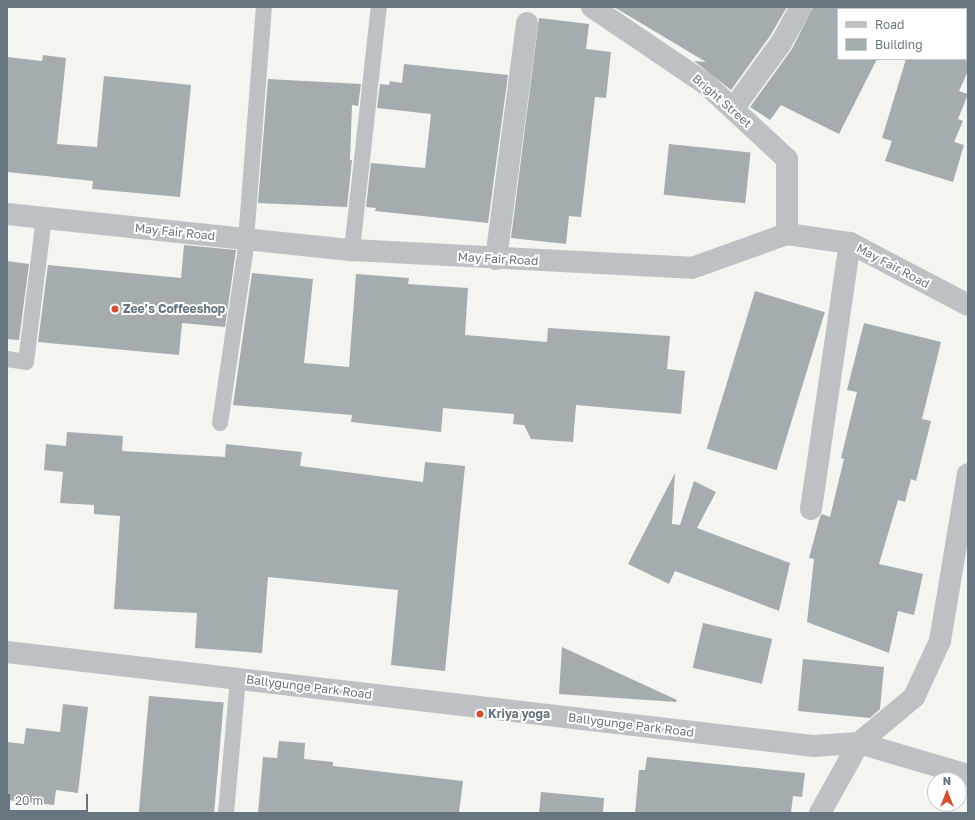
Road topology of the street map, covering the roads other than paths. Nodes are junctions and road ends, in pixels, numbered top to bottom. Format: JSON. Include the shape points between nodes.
{"nodes":[{"id":1,"x":264,"y":7,"type":"edge"},
{"id":2,"x":379,"y":7,"type":"edge"},
{"id":3,"x":592,"y":7,"type":"edge"},
{"id":4,"x":801,"y":7,"type":"edge"},
{"id":5,"x":527,"y":23,"type":"dead end"},
{"id":6,"x":733,"y":109,"type":"junction"},
{"id":7,"x":7,"y":214,"type":"edge"},
{"id":8,"x":44,"y":218,"type":"junction"},
{"id":9,"x":787,"y":234,"type":"junction"},
{"id":10,"x":245,"y":239,"type":"junction"},
{"id":11,"x":850,"y":243,"type":"junction"},
{"id":12,"x":352,"y":250,"type":"junction"},
{"id":13,"x":496,"y":259,"type":"junction"},
{"id":14,"x":968,"y":305,"type":"edge"},
{"id":15,"x":7,"y":359,"type":"edge"},
{"id":16,"x":220,"y":423,"type":"dead end"},
{"id":17,"x":968,"y":474,"type":"edge"},
{"id":18,"x":811,"y":509,"type":"dead end"},
{"id":19,"x":7,"y":652,"type":"edge"},
{"id":20,"x":238,"y":679,"type":"junction"},
{"id":21,"x":859,"y":743,"type":"junction"},
{"id":22,"x":968,"y":775,"type":"edge"},
{"id":23,"x":226,"y":813,"type":"edge"},
{"id":24,"x":820,"y":813,"type":"edge"}],
"edges":[{"from":1,"to":10,"type":"lane"},
{"from":2,"to":12,"type":"lane"},
{"from":3,"to":6,"type":"street","name":"Bright Street","via":[[707,85]]},
{"from":4,"to":6,"type":"street","via":[[781,43]]},
{"from":5,"to":13,"type":"street"},
{"from":6,"to":9,"type":"street","name":"Bright Street","via":[[787,159]]},
{"from":7,"to":8,"type":"street","name":"May Fair Road"},
{"from":8,"to":10,"type":"street","name":"May Fair Road"},
{"from":8,"to":15,"type":"lane","via":[[26,362]]},
{"from":9,"to":11,"type":"street","name":"May Fair Road"},
{"from":9,"to":13,"type":"street","name":"May Fair Road","via":[[692,268]]},
{"from":10,"to":12,"type":"street","name":"May Fair Road"},
{"from":10,"to":16,"type":"lane"},
{"from":11,"to":14,"type":"street","name":"May Fair Road"},
{"from":11,"to":18,"type":"street"},
{"from":12,"to":13,"type":"street","name":"May Fair Road"},
{"from":17,"to":21,"type":"street","via":[[940,641],[914,697]]},
{"from":19,"to":20,"type":"street","name":"Ballygunge Park Road"},
{"from":20,"to":21,"type":"street","name":"Ballygunge Park Road","via":[[813,746]]},
{"from":20,"to":23,"type":"lane"},
{"from":21,"to":22,"type":"street"},
{"from":21,"to":24,"type":"street"}]}
